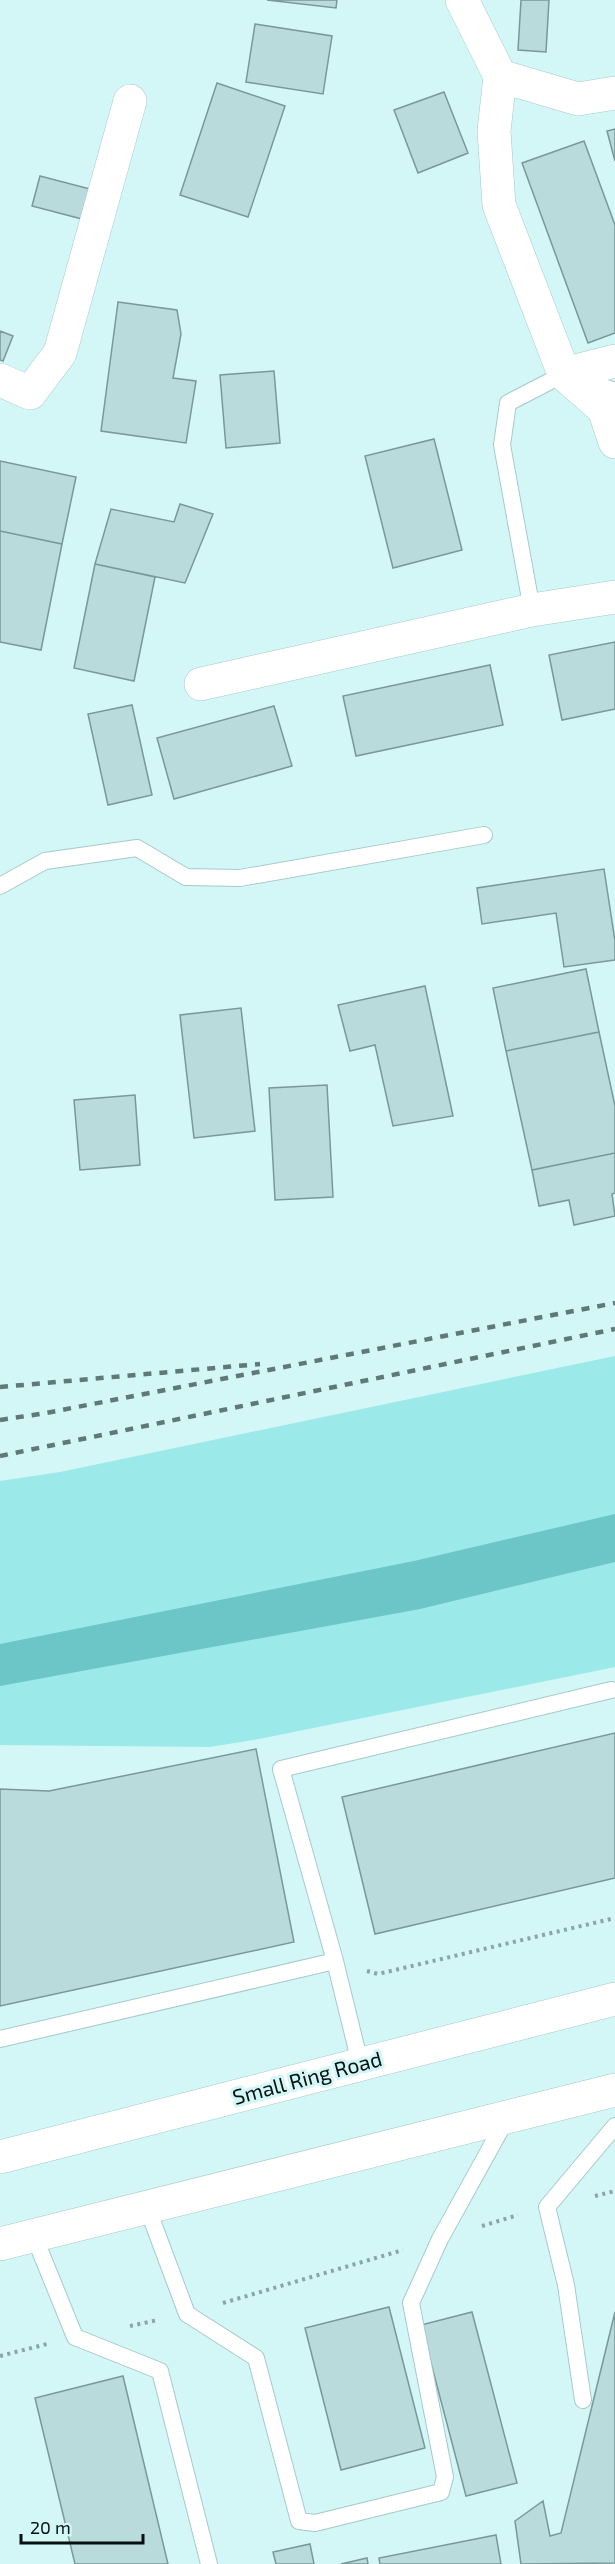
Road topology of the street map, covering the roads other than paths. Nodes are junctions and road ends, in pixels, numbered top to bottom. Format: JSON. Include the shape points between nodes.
{"nodes":[{"id":1,"x":471,"y":7,"type":"edge"},
{"id":2,"x":500,"y":76,"type":"junction"},
{"id":3,"x":615,"y":93,"type":"edge"},
{"id":4,"x":129,"y":101,"type":"dead end"},
{"id":5,"x":615,"y":361,"type":"edge"},
{"id":6,"x":564,"y":374,"type":"junction"},
{"id":7,"x":0,"y":380,"type":"edge"},
{"id":8,"x":615,"y":390,"type":"edge"},
{"id":9,"x":615,"y":442,"type":"edge"},
{"id":10,"x":615,"y":597,"type":"edge"},
{"id":11,"x":532,"y":610,"type":"junction"},
{"id":12,"x":201,"y":684,"type":"dead end"},
{"id":13,"x":484,"y":835,"type":"dead end"},
{"id":14,"x":0,"y":886,"type":"edge"},
{"id":15,"x":611,"y":1690,"type":"dead end"},
{"id":16,"x":335,"y":1961,"type":"junction"},
{"id":17,"x":615,"y":1999,"type":"edge"},
{"id":18,"x":0,"y":2039,"type":"edge"},
{"id":19,"x":360,"y":2063,"type":"junction"},
{"id":20,"x":615,"y":2090,"type":"edge"},
{"id":21,"x":507,"y":2117,"type":"junction"},
{"id":22,"x":615,"y":2126,"type":"edge"},
{"id":23,"x":0,"y":2157,"type":"edge"},
{"id":24,"x":147,"y":2207,"type":"junction"},
{"id":25,"x":33,"y":2236,"type":"junction"},
{"id":26,"x":0,"y":2244,"type":"edge"},
{"id":27,"x":582,"y":2400,"type":"dead end"},
{"id":28,"x":209,"y":2564,"type":"edge"}],
"edges":[{"from":1,"to":2,"type":"main road"},
{"from":2,"to":3,"type":"main road","via":[[578,99]]},
{"from":2,"to":6,"type":"main road","via":[[494,131],[499,205]]},
{"from":4,"to":7,"type":"main road","via":[[60,353],[30,393]]},
{"from":5,"to":6,"type":"main road"},
{"from":6,"to":8,"type":"lane"},
{"from":6,"to":9,"type":"main road","via":[[604,409]]},
{"from":6,"to":11,"type":"lane","via":[[508,404],[502,445]]},
{"from":10,"to":11,"type":"main road"},
{"from":11,"to":12,"type":"main road"},
{"from":13,"to":14,"type":"lane","via":[[240,878],[186,877],[137,848],[45,861]]},
{"from":15,"to":16,"type":"lane","via":[[280,1769]]},
{"from":16,"to":18,"type":"lane"},
{"from":16,"to":19,"type":"lane"},
{"from":17,"to":19,"type":"main road","name":"Small Ring Road"},
{"from":19,"to":23,"type":"main road","name":"Small Ring Road"},
{"from":20,"to":21,"type":"main road"},
{"from":21,"to":24,"type":"main road"},
{"from":21,"to":24,"type":"lane","via":[[440,2239],[411,2303],[445,2477],[441,2492],[315,2523],[299,2522],[256,2358],[188,2313]]},
{"from":22,"to":27,"type":"lane","via":[[547,2207],[566,2285]]},
{"from":24,"to":25,"type":"main road"},
{"from":25,"to":26,"type":"main road"},
{"from":25,"to":28,"type":"lane","via":[[75,2337],[160,2371]]}]}
